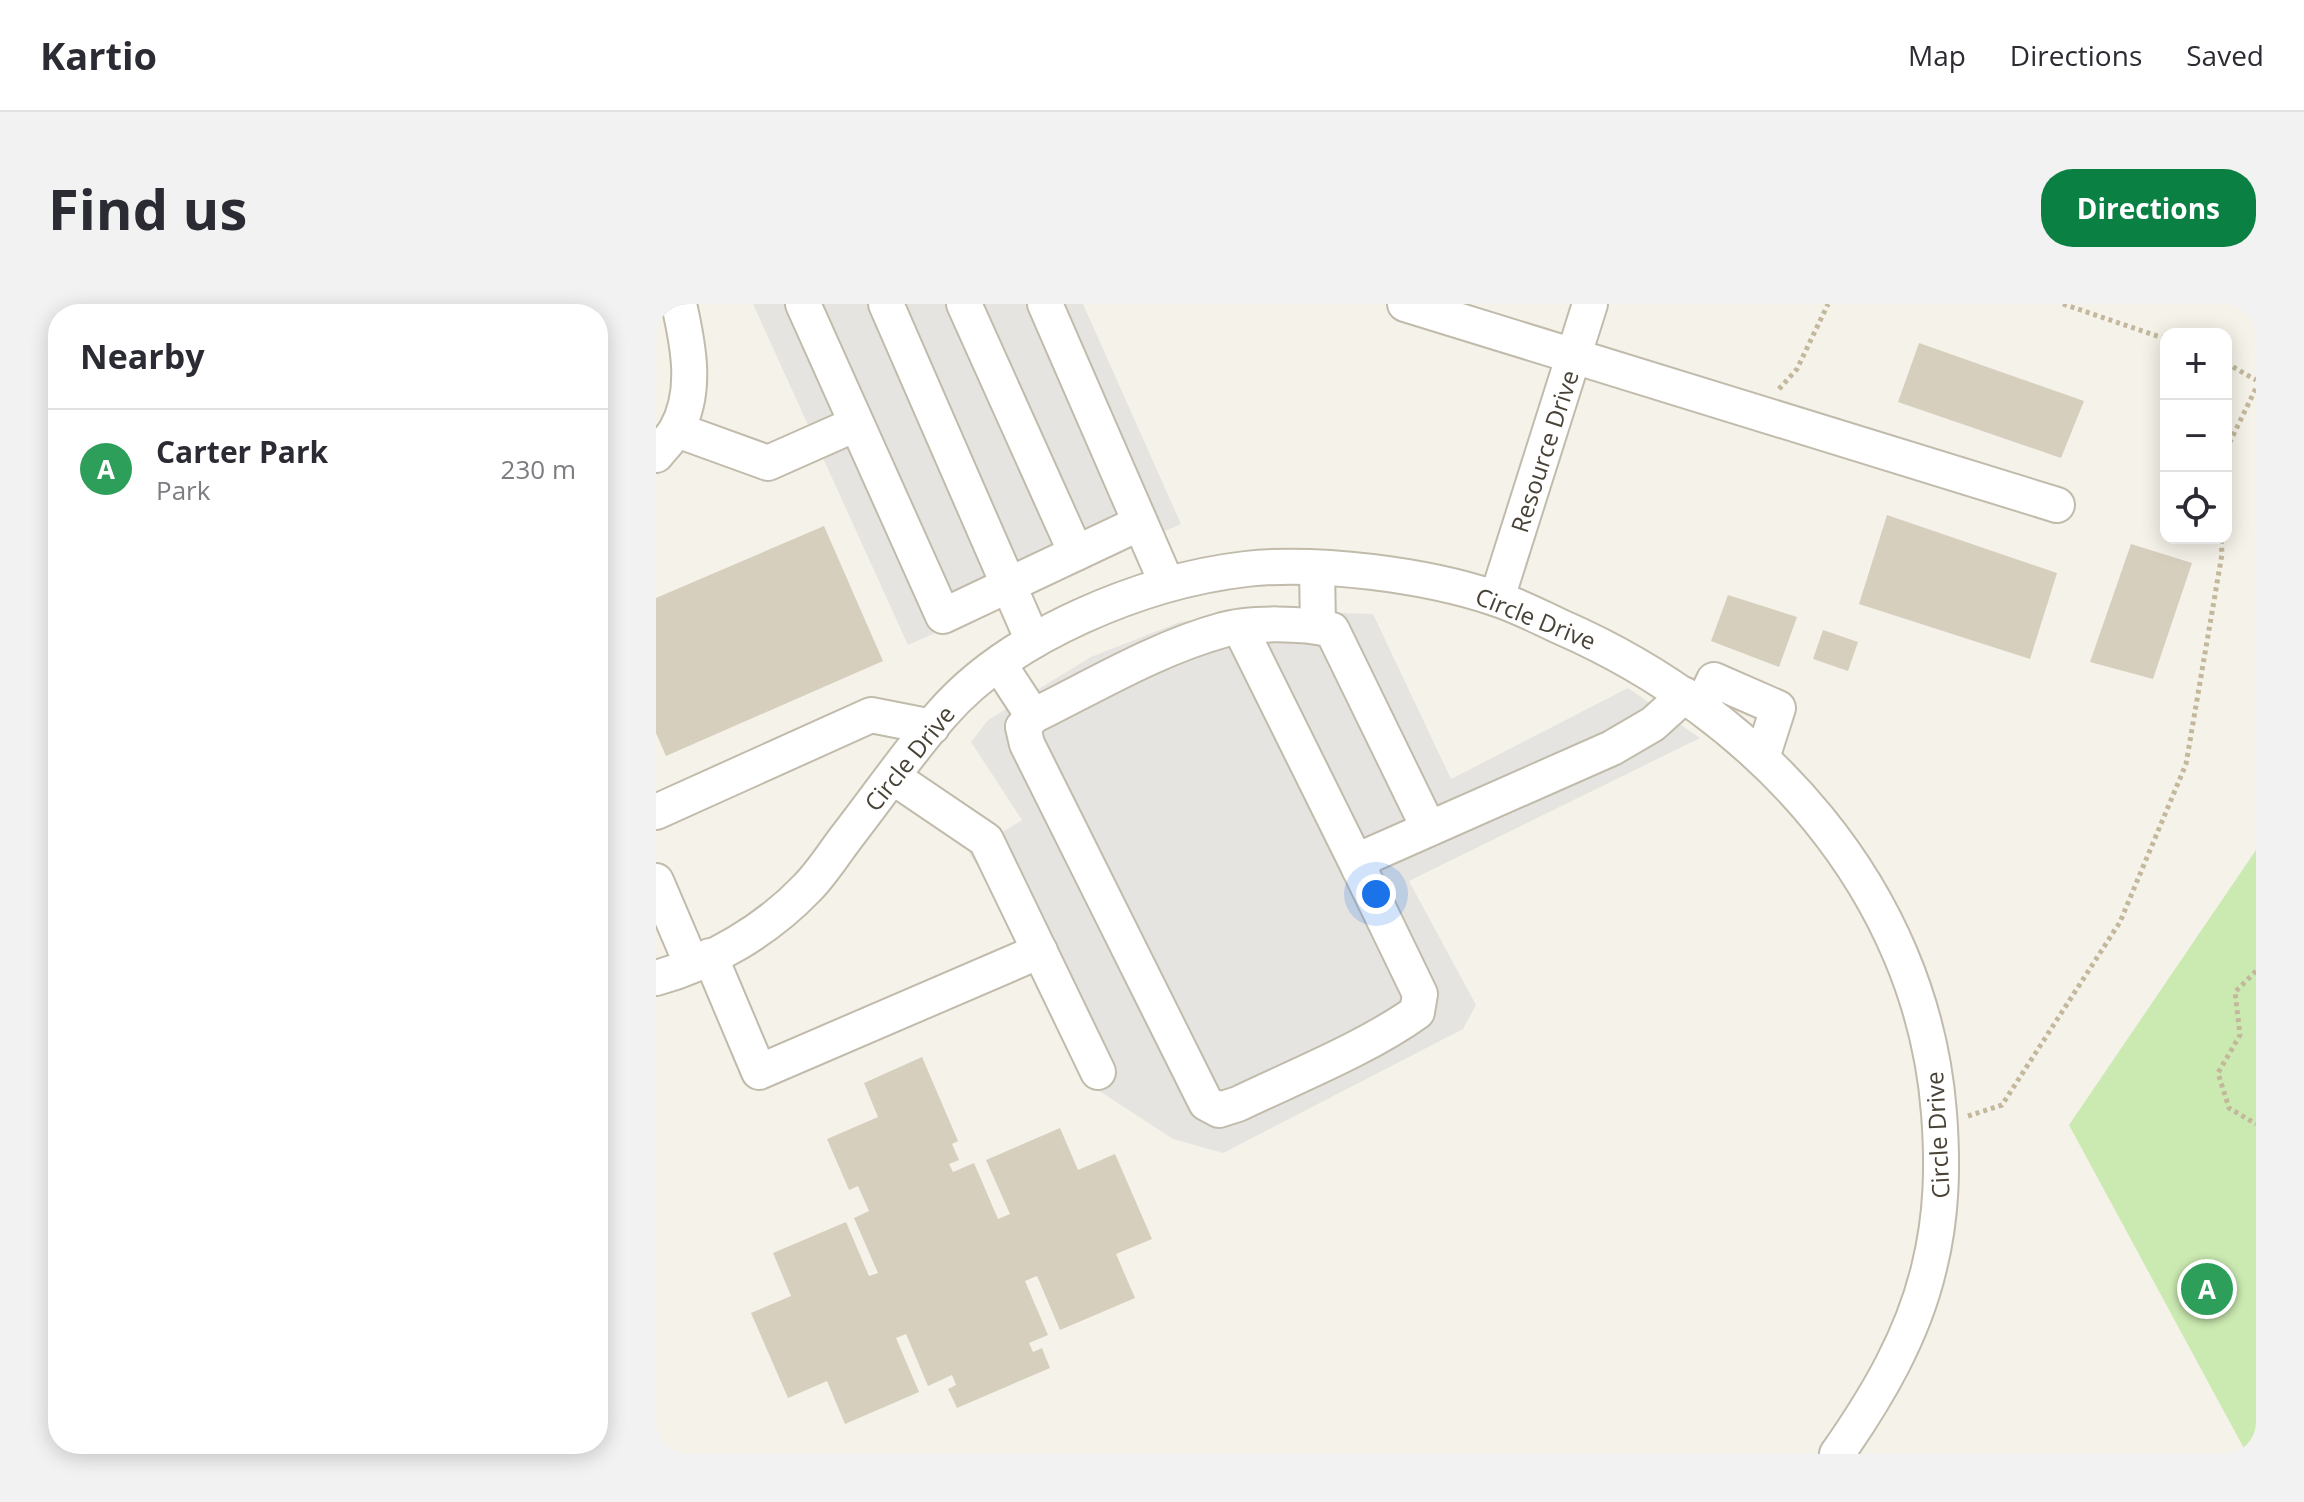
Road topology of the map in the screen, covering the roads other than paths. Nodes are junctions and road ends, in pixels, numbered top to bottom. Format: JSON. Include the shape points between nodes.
{"nodes":[{"id":1,"x":679,"y":304,"type":"edge"},
{"id":2,"x":803,"y":304,"type":"edge"},
{"id":3,"x":886,"y":304,"type":"edge"},
{"id":4,"x":964,"y":304,"type":"edge"},
{"id":5,"x":1045,"y":304,"type":"edge"},
{"id":6,"x":1405,"y":304,"type":"edge"},
{"id":7,"x":1590,"y":304,"type":"edge"},
{"id":8,"x":1574,"y":357,"type":"junction"},
{"id":9,"x":856,"y":424,"type":"junction"},
{"id":10,"x":666,"y":442,"type":"edge"},
{"id":11,"x":2057,"y":505,"type":"dead end"},
{"id":12,"x":1140,"y":523,"type":"junction"},
{"id":13,"x":1076,"y":553,"type":"junction"},
{"id":14,"x":1317,"y":568,"type":"junction"},
{"id":15,"x":1167,"y":584,"type":"junction"},
{"id":16,"x":1008,"y":585,"type":"junction"},
{"id":17,"x":1497,"y":598,"type":"junction"},
{"id":18,"x":1318,"y":626,"type":"junction"},
{"id":19,"x":1240,"y":628,"type":"junction"},
{"id":20,"x":1033,"y":641,"type":"junction"},
{"id":21,"x":999,"y":664,"type":"junction"},
{"id":22,"x":1693,"y":701,"type":"junction"},
{"id":23,"x":1033,"y":716,"type":"junction"},
{"id":24,"x":932,"y":727,"type":"junction"},
{"id":25,"x":1762,"y":758,"type":"junction"},
{"id":26,"x":893,"y":777,"type":"junction"},
{"id":27,"x":656,"y":812,"type":"edge"},
{"id":28,"x":1429,"y":829,"type":"junction"},
{"id":29,"x":1359,"y":868,"type":"junction"},
{"id":30,"x":656,"y":881,"type":"edge"},
{"id":31,"x":1040,"y":951,"type":"junction"},
{"id":32,"x":701,"y":960,"type":"junction"},
{"id":33,"x":656,"y":978,"type":"edge"},
{"id":34,"x":1098,"y":1072,"type":"dead end"},
{"id":35,"x":1837,"y":1454,"type":"edge"}],
"edges":[{"from":1,"to":10,"type":"street","via":[[689,355],[688,396]]},
{"from":2,"to":9,"type":"street"},
{"from":3,"to":16,"type":"street"},
{"from":4,"to":13,"type":"street"},
{"from":5,"to":12,"type":"street"},
{"from":6,"to":8,"type":"street"},
{"from":7,"to":8,"type":"street","name":"Resource Drive"},
{"from":8,"to":11,"type":"street"},
{"from":8,"to":17,"type":"street","name":"Resource Drive"},
{"from":9,"to":10,"type":"street","via":[[768,463]]},
{"from":9,"to":16,"type":"street","via":[[943,616]]},
{"from":12,"to":13,"type":"street"},
{"from":12,"to":15,"type":"street"},
{"from":13,"to":16,"type":"street"},
{"from":14,"to":15,"type":"street","name":"Circle Drive","via":[[1248,569]]},
{"from":14,"to":17,"type":"street","name":"Circle Drive","via":[[1449,585]]},
{"from":14,"to":18,"type":"street"},
{"from":15,"to":20,"type":"street","name":"Circle Drive"},
{"from":16,"to":20,"type":"street"},
{"from":17,"to":22,"type":"street","name":"Circle Drive","via":[[1605,646]]},
{"from":18,"to":19,"type":"street"},
{"from":18,"to":28,"type":"street","via":[[1332,630],[1341,645]]},
{"from":19,"to":23,"type":"street","via":[[1167,651]]},
{"from":19,"to":29,"type":"street"},
{"from":20,"to":21,"type":"street","name":"Circle Drive"},
{"from":21,"to":23,"type":"street"},
{"from":21,"to":24,"type":"street","name":"Circle Drive"},
{"from":22,"to":25,"type":"street","name":"Circle Drive"},
{"from":22,"to":25,"type":"street","via":[[1714,680],[1778,708]]},
{"from":22,"to":28,"type":"street","via":[[1612,748]]},
{"from":23,"to":29,"type":"street","via":[[1023,727],[1027,744],[1206,1103],[1219,1110],[1417,1012],[1420,994]]},
{"from":24,"to":26,"type":"street","name":"Circle Drive"},
{"from":24,"to":27,"type":"street","via":[[871,715]]},
{"from":25,"to":35,"type":"street","name":"Circle Drive","via":[[1860,875],[1896,940],[1921,1007],[1936,1078],[1941,1212],[1928,1272],[1907,1335],[1869,1409]]},
{"from":26,"to":31,"type":"street","via":[[986,840]]},
{"from":26,"to":32,"type":"street","name":"Circle Drive","via":[[810,886],[772,921]]},
{"from":28,"to":29,"type":"street","via":[[1370,855]]},
{"from":30,"to":32,"type":"street"},
{"from":31,"to":32,"type":"street","via":[[759,1072]]},
{"from":31,"to":34,"type":"street"},
{"from":32,"to":33,"type":"street","name":"Circle Drive"}]}
